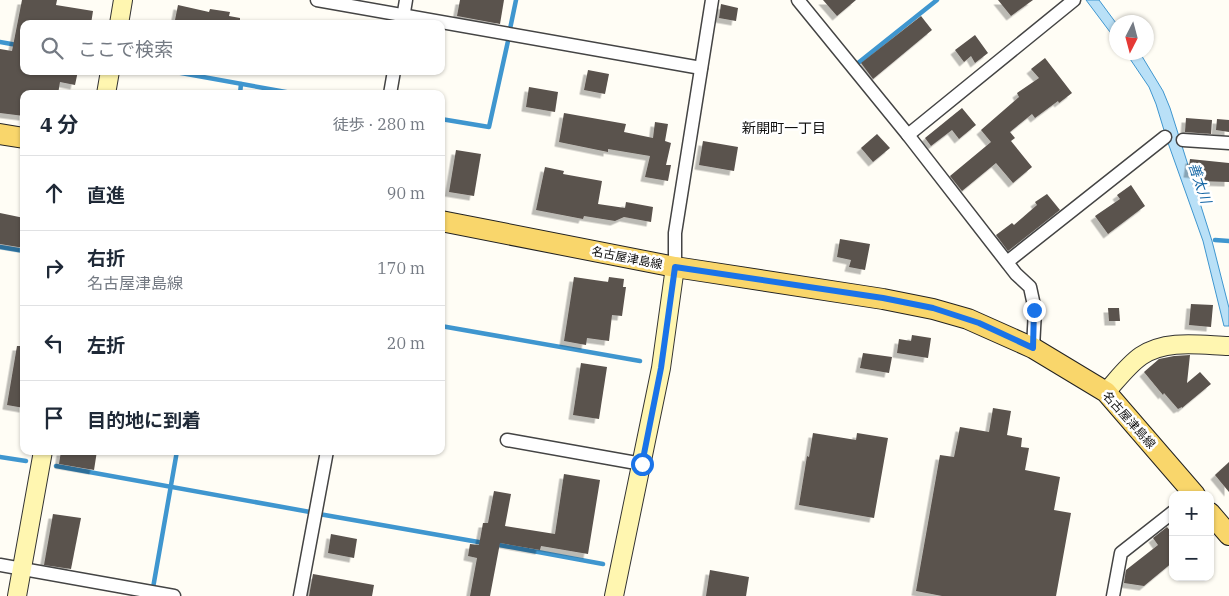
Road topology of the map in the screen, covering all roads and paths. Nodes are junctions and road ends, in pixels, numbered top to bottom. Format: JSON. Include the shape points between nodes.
{"nodes":[{"id":1,"x":123,"y":0,"type":"edge"},
{"id":2,"x":317,"y":0,"type":"edge"},
{"id":3,"x":406,"y":0,"type":"edge"},
{"id":4,"x":712,"y":0,"type":"edge"},
{"id":5,"x":1074,"y":0,"type":"edge"},
{"id":6,"x":801,"y":1,"type":"edge"},
{"id":7,"x":119,"y":20,"type":"edge"},
{"id":8,"x":403,"y":20,"type":"edge"},
{"id":9,"x":445,"y":27,"type":"edge"},
{"id":10,"x":701,"y":68,"type":"junction"},
{"id":11,"x":109,"y":75,"type":"edge"},
{"id":12,"x":393,"y":75,"type":"edge"},
{"id":13,"x":107,"y":90,"type":"edge"},
{"id":14,"x":391,"y":90,"type":"edge"},
{"id":15,"x":0,"y":134,"type":"edge"},
{"id":16,"x":908,"y":135,"type":"junction"},
{"id":17,"x":20,"y":137,"type":"edge"},
{"id":18,"x":1164,"y":137,"type":"dead end"},
{"id":19,"x":1183,"y":140,"type":"dead end"},
{"id":20,"x":1229,"y":143,"type":"edge"},
{"id":21,"x":445,"y":222,"type":"edge"},
{"id":22,"x":1007,"y":262,"type":"junction"},
{"id":23,"x":675,"y":267,"type":"junction"},
{"id":24,"x":1229,"y":346,"type":"edge"},
{"id":25,"x":1033,"y":348,"type":"junction"},
{"id":26,"x":1106,"y":392,"type":"junction"},
{"id":27,"x":507,"y":440,"type":"dead end"},
{"id":28,"x":41,"y":455,"type":"edge"},
{"id":29,"x":326,"y":455,"type":"edge"},
{"id":30,"x":642,"y":464,"type":"junction"},
{"id":31,"x":1191,"y":491,"type":"edge"},
{"id":32,"x":1169,"y":515,"type":"edge"},
{"id":33,"x":1214,"y":518,"type":"edge"},
{"id":34,"x":1229,"y":535,"type":"edge"},
{"id":35,"x":0,"y":565,"type":"edge"},
{"id":36,"x":22,"y":569,"type":"junction"},
{"id":37,"x":17,"y":596,"type":"edge"},
{"id":38,"x":174,"y":596,"type":"edge"},
{"id":39,"x":300,"y":596,"type":"edge"},
{"id":40,"x":614,"y":596,"type":"edge"},
{"id":41,"x":1113,"y":596,"type":"edge"}],
"edges":[{"from":1,"to":7,"type":"street"},
{"from":2,"to":8,"type":"street"},
{"from":3,"to":8,"type":"street"},
{"from":4,"to":10,"type":"street"},
{"from":5,"to":16,"type":"street"},
{"from":6,"to":16,"type":"street"},
{"from":9,"to":10,"type":"street"},
{"from":10,"to":23,"type":"street","via":[[675,233]]},
{"from":11,"to":13,"type":"street"},
{"from":12,"to":14,"type":"street"},
{"from":15,"to":17,"type":"main road"},
{"from":16,"to":22,"type":"street"},
{"from":18,"to":22,"type":"street"},
{"from":19,"to":20,"type":"street"},
{"from":21,"to":23,"type":"main road","name":"名古屋津島線"},
{"from":22,"to":25,"type":"street","via":[[1030,287],[1034,310]]},
{"from":23,"to":25,"type":"main road","name":"名古屋津島線","via":[[933,308],[979,323]]},
{"from":23,"to":30,"type":"street","via":[[661,368]]},
{"from":24,"to":26,"type":"street","via":[[1178,344],[1153,350],[1140,356]]},
{"from":25,"to":26,"type":"main road","name":"名古屋津島線"},
{"from":26,"to":31,"type":"main road","name":"名古屋津島線"},
{"from":27,"to":30,"type":"street"},
{"from":28,"to":36,"type":"street"},
{"from":29,"to":39,"type":"street"},
{"from":30,"to":40,"type":"street"},
{"from":32,"to":41,"type":"street","via":[[1121,552]]},
{"from":33,"to":34,"type":"main road"},
{"from":35,"to":36,"type":"street"},
{"from":36,"to":37,"type":"street"},
{"from":36,"to":38,"type":"street"}]}
